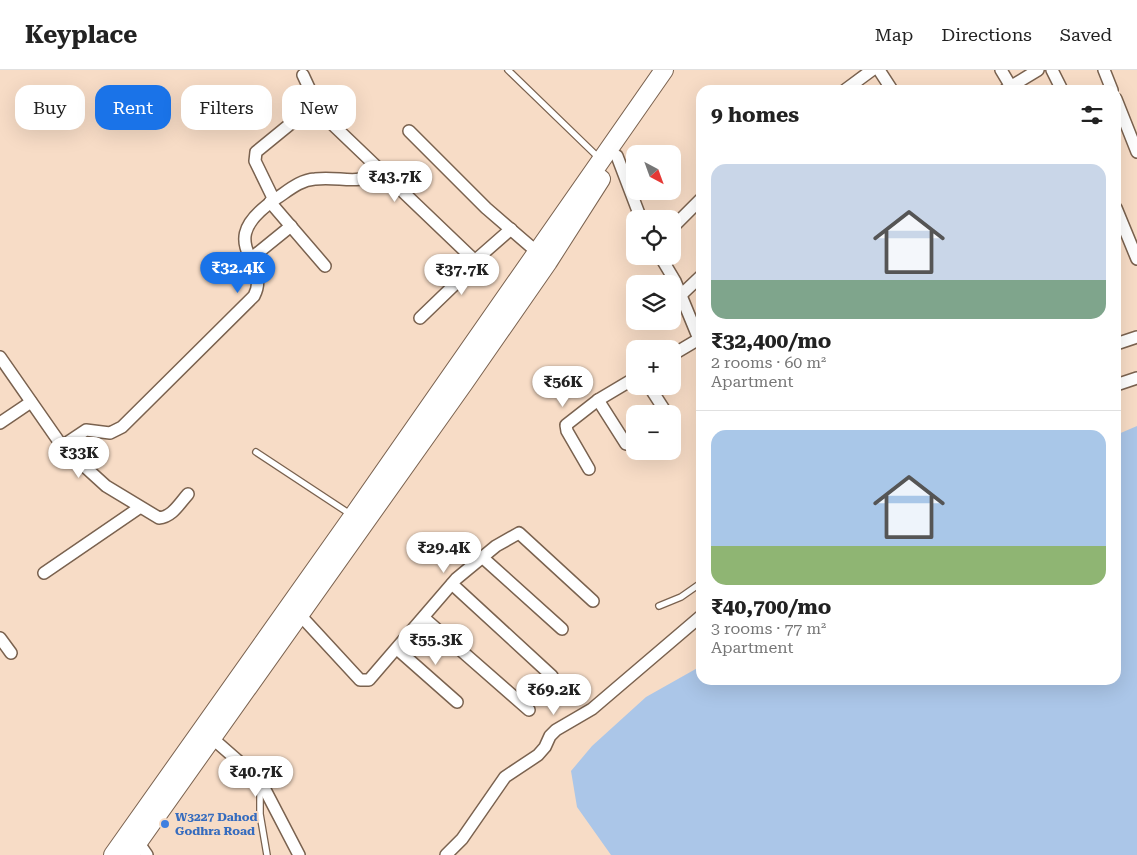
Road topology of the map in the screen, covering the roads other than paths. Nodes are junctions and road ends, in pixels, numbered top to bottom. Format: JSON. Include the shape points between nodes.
{"nodes":[{"id":1,"x":508,"y":70,"type":"edge"},
{"id":2,"x":664,"y":70,"type":"edge"},
{"id":3,"x":677,"y":70,"type":"edge"},
{"id":4,"x":872,"y":70,"type":"edge"},
{"id":5,"x":879,"y":70,"type":"edge"},
{"id":6,"x":1001,"y":70,"type":"edge"},
{"id":7,"x":1038,"y":70,"type":"edge"},
{"id":8,"x":1052,"y":70,"type":"edge"},
{"id":9,"x":1104,"y":70,"type":"edge"},
{"id":10,"x":303,"y":75,"type":"dead end"},
{"id":11,"x":308,"y":85,"type":"edge"},
{"id":12,"x":853,"y":85,"type":"edge"},
{"id":13,"x":889,"y":85,"type":"edge"},
{"id":14,"x":1008,"y":85,"type":"edge"},
{"id":15,"x":1016,"y":85,"type":"edge"},
{"id":16,"x":1060,"y":85,"type":"edge"},
{"id":17,"x":1110,"y":85,"type":"edge"},
{"id":18,"x":1121,"y":112,"type":"edge"},
{"id":19,"x":283,"y":130,"type":"edge"},
{"id":20,"x":338,"y":130,"type":"edge"},
{"id":21,"x":409,"y":131,"type":"dead end"},
{"id":22,"x":1137,"y":152,"type":"edge"},
{"id":23,"x":609,"y":158,"type":"junction"},
{"id":24,"x":382,"y":172,"type":"junction"},
{"id":25,"x":272,"y":201,"type":"junction"},
{"id":26,"x":696,"y":204,"type":"edge"},
{"id":27,"x":636,"y":210,"type":"edge"},
{"id":28,"x":681,"y":219,"type":"edge"},
{"id":29,"x":1121,"y":220,"type":"edge"},
{"id":30,"x":291,"y":226,"type":"junction"},
{"id":31,"x":511,"y":229,"type":"junction"},
{"id":32,"x":537,"y":252,"type":"junction"},
{"id":33,"x":478,"y":258,"type":"junction"},
{"id":34,"x":249,"y":260,"type":"junction"},
{"id":35,"x":1137,"y":260,"type":"edge"},
{"id":36,"x":326,"y":266,"type":"dead end"},
{"id":37,"x":696,"y":281,"type":"edge"},
{"id":38,"x":681,"y":295,"type":"joint"},
{"id":39,"x":420,"y":318,"type":"dead end"},
{"id":40,"x":696,"y":332,"type":"edge"},
{"id":41,"x":1137,"y":337,"type":"edge"},
{"id":42,"x":1121,"y":342,"type":"edge"},
{"id":43,"x":696,"y":344,"type":"edge"},
{"id":44,"x":681,"y":351,"type":"edge"},
{"id":45,"x":0,"y":357,"type":"edge"},
{"id":46,"x":1137,"y":378,"type":"edge"},
{"id":47,"x":626,"y":383,"type":"edge"},
{"id":48,"x":1121,"y":383,"type":"edge"},
{"id":49,"x":598,"y":400,"type":"junction"},
{"id":50,"x":31,"y":402,"type":"junction"},
{"id":51,"x":0,"y":423,"type":"edge"},
{"id":52,"x":626,"y":444,"type":"dead end"},
{"id":53,"x":62,"y":446,"type":"junction"},
{"id":54,"x":256,"y":452,"type":"dead end"},
{"id":55,"x":589,"y":469,"type":"dead end"},
{"id":56,"x":188,"y":494,"type":"dead end"},
{"id":57,"x":139,"y":508,"type":"junction"},
{"id":58,"x":359,"y":520,"type":"junction"},
{"id":59,"x":482,"y":557,"type":"junction"},
{"id":60,"x":44,"y":573,"type":"dead end"},
{"id":61,"x":452,"y":584,"type":"junction"},
{"id":62,"x":696,"y":586,"type":"edge"},
{"id":63,"x":593,"y":601,"type":"dead end"},
{"id":64,"x":659,"y":606,"type":"dead end"},
{"id":65,"x":300,"y":614,"type":"junction"},
{"id":66,"x":424,"y":618,"type":"junction"},
{"id":67,"x":696,"y":620,"type":"edge"},
{"id":68,"x":562,"y":629,"type":"dead end"},
{"id":69,"x":0,"y":638,"type":"edge"},
{"id":70,"x":397,"y":649,"type":"junction"},
{"id":71,"x":12,"y":653,"type":"dead end"},
{"id":72,"x":552,"y":676,"type":"dead end"},
{"id":73,"x":458,"y":702,"type":"dead end"},
{"id":74,"x":529,"y":710,"type":"dead end"},
{"id":75,"x":212,"y":738,"type":"junction"},
{"id":76,"x":260,"y":780,"type":"junction"},
{"id":77,"x":138,"y":851,"type":"edge"},
{"id":78,"x":113,"y":855,"type":"edge"},
{"id":79,"x":267,"y":855,"type":"edge"},
{"id":80,"x":299,"y":855,"type":"edge"},
{"id":81,"x":446,"y":855,"type":"edge"}],
"edges":[{"from":1,"to":23,"type":"lane"},
{"from":2,"to":23,"type":"main road"},
{"from":3,"to":23,"type":"main road"},
{"from":4,"to":12,"type":"street"},
{"from":5,"to":13,"type":"street"},
{"from":6,"to":14,"type":"street"},
{"from":7,"to":15,"type":"street"},
{"from":8,"to":16,"type":"street"},
{"from":9,"to":17,"type":"street"},
{"from":10,"to":11,"type":"street"},
{"from":18,"to":22,"type":"street"},
{"from":19,"to":25,"type":"street","via":[[256,152],[255,161]]},
{"from":20,"to":24,"type":"street"},
{"from":21,"to":31,"type":"street"},
{"from":23,"to":27,"type":"street"},
{"from":23,"to":32,"type":"main road"},
{"from":23,"to":58,"type":"main road","via":[[548,262]]},
{"from":24,"to":25,"type":"street","via":[[361,181],[313,179],[297,184]]},
{"from":24,"to":33,"type":"street","via":[[469,255]]},
{"from":25,"to":30,"type":"street"},
{"from":25,"to":34,"type":"street","via":[[247,226],[245,237]]},
{"from":26,"to":28,"type":"street"},
{"from":29,"to":35,"type":"street"},
{"from":30,"to":34,"type":"street"},
{"from":30,"to":36,"type":"street"},
{"from":31,"to":32,"type":"street"},
{"from":31,"to":33,"type":"street"},
{"from":32,"to":58,"type":"main road"},
{"from":33,"to":39,"type":"street","via":[[475,265]]},
{"from":34,"to":53,"type":"street","via":[[259,280],[254,296],[122,428],[110,432],[86,430]]},
{"from":37,"to":38,"type":"street"},
{"from":38,"to":40,"type":"street"},
{"from":41,"to":42,"type":"street"},
{"from":43,"to":44,"type":"street"},
{"from":45,"to":50,"type":"street"},
{"from":46,"to":48,"type":"street"},
{"from":47,"to":49,"type":"street"},
{"from":49,"to":52,"type":"street"},
{"from":49,"to":55,"type":"street","via":[[566,425]]},
{"from":50,"to":51,"type":"street"},
{"from":50,"to":53,"type":"street"},
{"from":53,"to":57,"type":"street","via":[[106,486]]},
{"from":54,"to":58,"type":"lane"},
{"from":56,"to":57,"type":"street","via":[[166,518]]},
{"from":57,"to":60,"type":"street"},
{"from":58,"to":65,"type":"main road"},
{"from":58,"to":78,"type":"main road"},
{"from":59,"to":61,"type":"street"},
{"from":59,"to":63,"type":"street","via":[[519,533]]},
{"from":59,"to":68,"type":"street"},
{"from":61,"to":66,"type":"street"},
{"from":61,"to":72,"type":"street"},
{"from":62,"to":64,"type":"lane"},
{"from":65,"to":70,"type":"street","via":[[360,680],[369,680]]},
{"from":65,"to":75,"type":"main road"},
{"from":66,"to":70,"type":"street"},
{"from":66,"to":74,"type":"street"},
{"from":67,"to":81,"type":"street","via":[[592,710],[556,730],[538,755],[505,777],[462,839]]},
{"from":69,"to":71,"type":"street"},
{"from":70,"to":73,"type":"street"},
{"from":75,"to":76,"type":"street"},
{"from":75,"to":77,"type":"main road"},
{"from":76,"to":79,"type":"lane"},
{"from":76,"to":80,"type":"street"}]}
